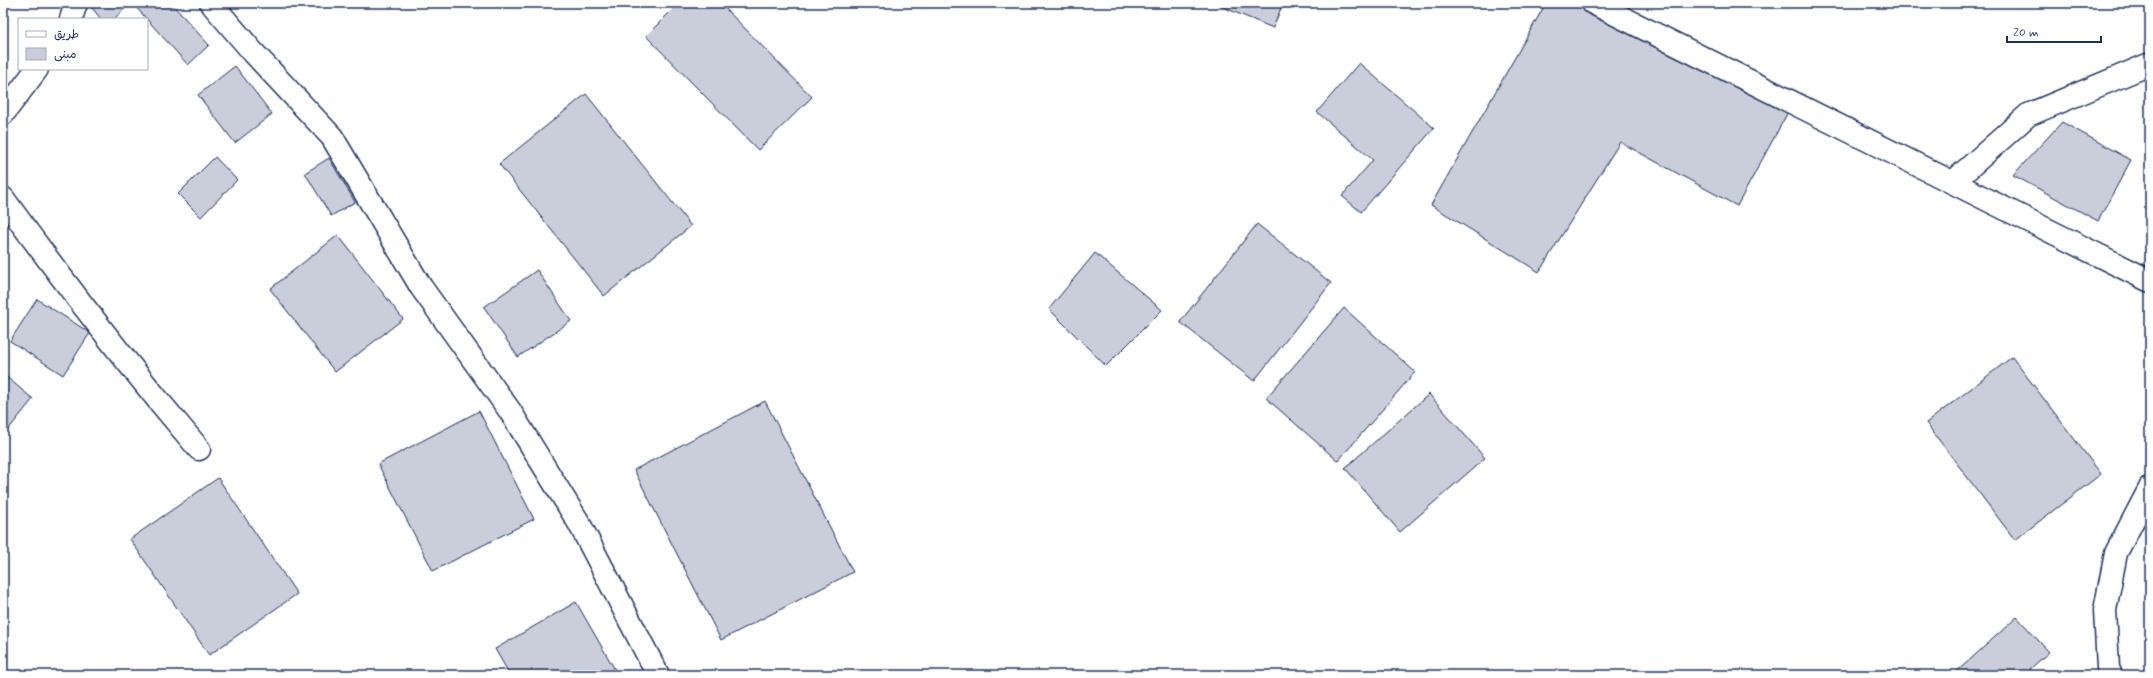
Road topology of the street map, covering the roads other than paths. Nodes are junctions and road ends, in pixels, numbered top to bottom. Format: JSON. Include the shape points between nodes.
{"nodes":[{"id":1,"x":76,"y":3,"type":"edge"},
{"id":2,"x":212,"y":3,"type":"edge"},
{"id":3,"x":1593,"y":3,"type":"edge"},
{"id":4,"x":71,"y":18,"type":"edge"},
{"id":5,"x":2150,"y":64,"type":"edge"},
{"id":6,"x":36,"y":70,"type":"edge"},
{"id":7,"x":3,"y":114,"type":"edge"},
{"id":8,"x":1953,"y":182,"type":"junction"},
{"id":9,"x":3,"y":198,"type":"edge"},
{"id":10,"x":2150,"y":281,"type":"edge"},
{"id":11,"x":199,"y":449,"type":"dead end"},
{"id":12,"x":2150,"y":488,"type":"edge"},
{"id":13,"x":658,"y":675,"type":"edge"},
{"id":14,"x":2111,"y":675,"type":"edge"}],
"edges":[{"from":1,"to":4,"type":"street"},
{"from":2,"to":13,"type":"street","via":[[252,51],[332,137],[421,287],[510,411],[579,523]]},
{"from":3,"to":8,"type":"street"},
{"from":5,"to":8,"type":"street","via":[[2028,115]]},
{"from":6,"to":7,"type":"street"},
{"from":8,"to":10,"type":"street"},
{"from":9,"to":11,"type":"street","via":[[49,262]]},
{"from":12,"to":14,"type":"street","via":[[2116,553],[2105,610],[2108,668]]}]}
